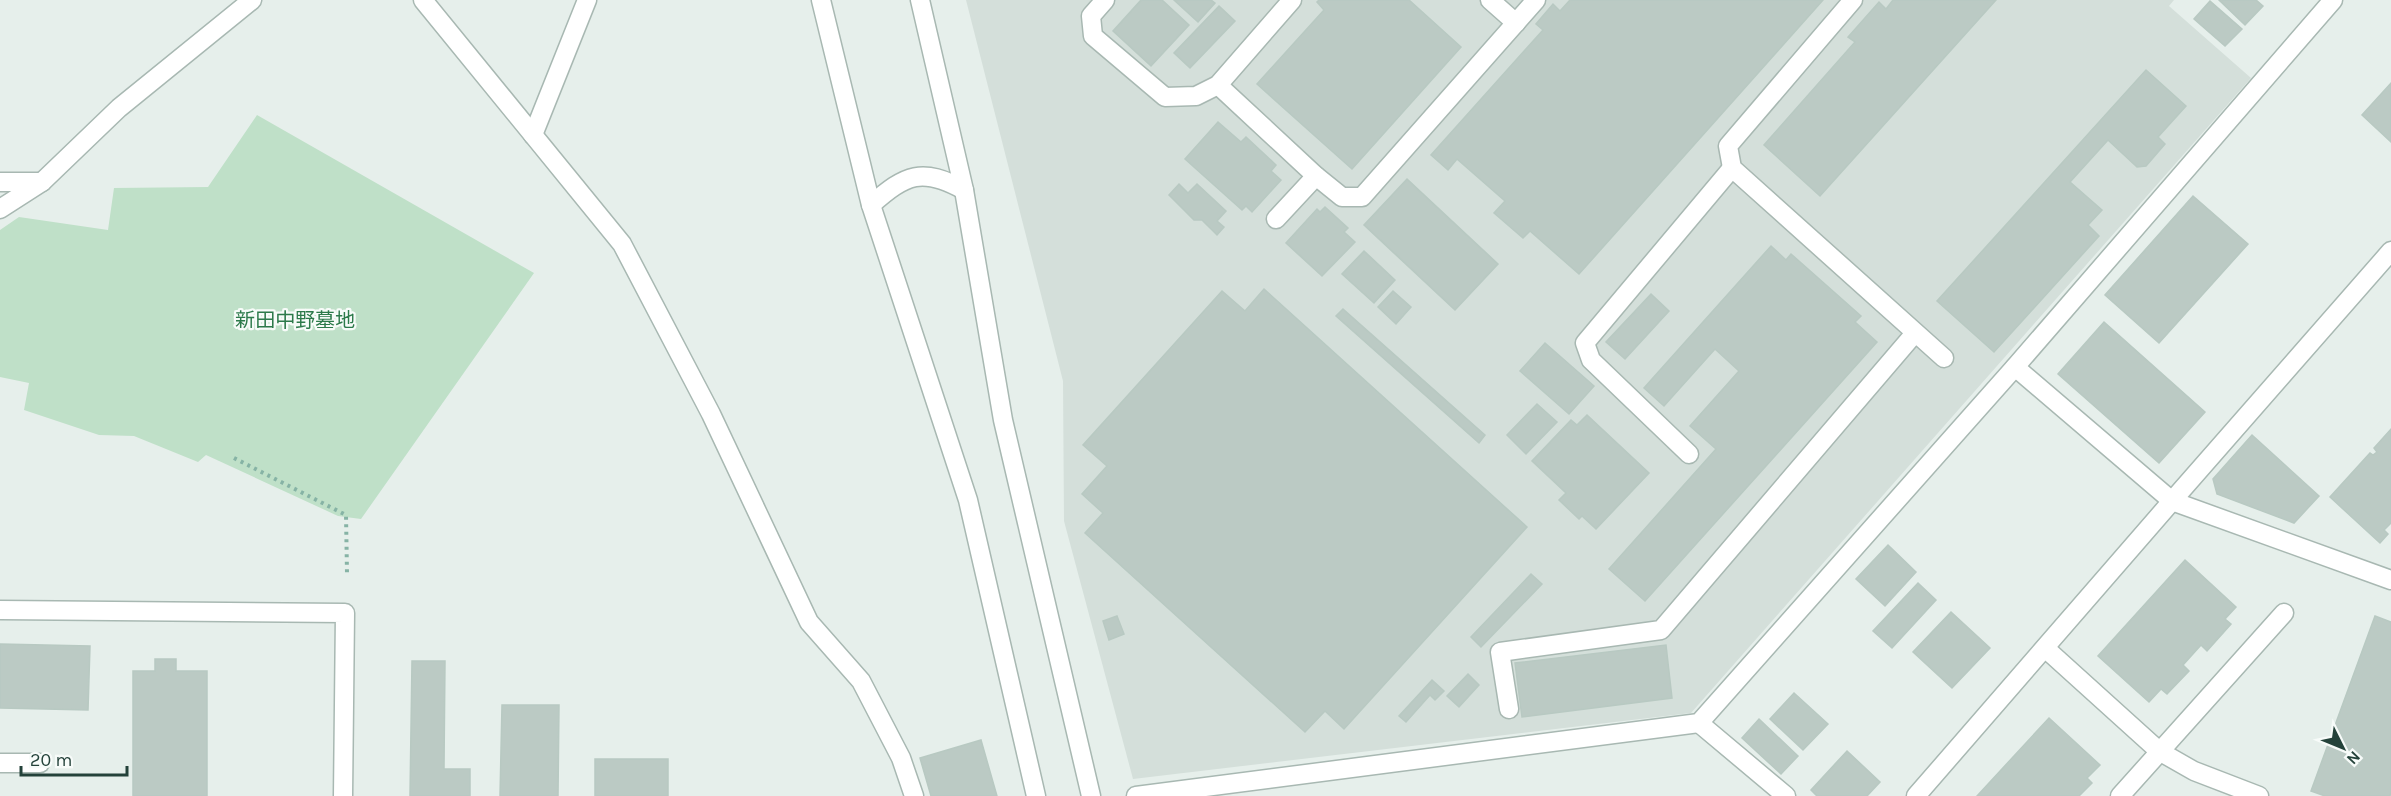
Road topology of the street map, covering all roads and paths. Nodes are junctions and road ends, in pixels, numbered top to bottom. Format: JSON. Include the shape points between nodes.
{"nodes":[{"id":1,"x":252,"y":0,"type":"edge"},
{"id":2,"x":423,"y":0,"type":"edge"},
{"id":3,"x":587,"y":0,"type":"edge"},
{"id":4,"x":821,"y":0,"type":"edge"},
{"id":5,"x":920,"y":0,"type":"edge"},
{"id":6,"x":1105,"y":0,"type":"edge"},
{"id":7,"x":1292,"y":0,"type":"edge"},
{"id":8,"x":1490,"y":0,"type":"edge"},
{"id":9,"x":1536,"y":0,"type":"edge"},
{"id":10,"x":1853,"y":0,"type":"edge"},
{"id":11,"x":2333,"y":0,"type":"edge"},
{"id":12,"x":1516,"y":23,"type":"junction"},
{"id":13,"x":1218,"y":85,"type":"junction"},
{"id":14,"x":533,"y":135,"type":"junction"},
{"id":15,"x":1732,"y":168,"type":"junction"},
{"id":16,"x":1316,"y":176,"type":"junction"},
{"id":17,"x":0,"y":182,"type":"edge"},
{"id":18,"x":42,"y":182,"type":"junction"},
{"id":19,"x":964,"y":190,"type":"junction"},
{"id":20,"x":871,"y":205,"type":"junction"},
{"id":21,"x":0,"y":209,"type":"edge"},
{"id":22,"x":1276,"y":219,"type":"dead end"},
{"id":23,"x":2391,"y":250,"type":"edge"},
{"id":24,"x":1916,"y":333,"type":"junction"},
{"id":25,"x":1944,"y":358,"type":"dead end"},
{"id":26,"x":2015,"y":367,"type":"junction"},
{"id":27,"x":1689,"y":454,"type":"dead end"},
{"id":28,"x":234,"y":458,"type":"dead end"},
{"id":29,"x":2172,"y":501,"type":"junction"},
{"id":30,"x":347,"y":573,"type":"dead end"},
{"id":31,"x":2391,"y":580,"type":"edge"},
{"id":32,"x":0,"y":610,"type":"edge"},
{"id":33,"x":2284,"y":613,"type":"dead end"},
{"id":34,"x":2045,"y":648,"type":"junction"},
{"id":35,"x":1509,"y":710,"type":"dead end"},
{"id":36,"x":1699,"y":723,"type":"junction"},
{"id":37,"x":2159,"y":750,"type":"junction"},
{"id":38,"x":0,"y":763,"type":"edge"},
{"id":39,"x":40,"y":763,"type":"dead end"},
{"id":40,"x":344,"y":796,"type":"edge"},
{"id":41,"x":914,"y":796,"type":"edge"},
{"id":42,"x":1036,"y":796,"type":"edge"},
{"id":43,"x":1091,"y":796,"type":"edge"},
{"id":44,"x":1136,"y":796,"type":"edge"},
{"id":45,"x":1786,"y":796,"type":"edge"},
{"id":46,"x":1916,"y":796,"type":"edge"},
{"id":47,"x":2120,"y":796,"type":"edge"},
{"id":48,"x":2259,"y":796,"type":"edge"}],
"edges":[{"from":1,"to":18,"type":"street","via":[[119,108]]},
{"from":2,"to":14,"type":"street"},
{"from":3,"to":14,"type":"street"},
{"from":4,"to":20,"type":"street"},
{"from":5,"to":19,"type":"street"},
{"from":6,"to":13,"type":"street","via":[[1091,16],[1093,36],[1165,97],[1196,96]]},
{"from":7,"to":13,"type":"street"},
{"from":8,"to":12,"type":"street"},
{"from":9,"to":12,"type":"street"},
{"from":10,"to":15,"type":"street","via":[[1728,146]]},
{"from":11,"to":26,"type":"street"},
{"from":12,"to":16,"type":"street","via":[[1362,197],[1342,197]]},
{"from":13,"to":16,"type":"street"},
{"from":14,"to":41,"type":"street","via":[[622,244],[711,414],[809,622],[861,681],[901,758]]},
{"from":15,"to":24,"type":"street"},
{"from":15,"to":27,"type":"street","via":[[1585,343],[1591,360]]},
{"from":16,"to":22,"type":"street"},
{"from":17,"to":18,"type":"street"},
{"from":18,"to":21,"type":"street"},
{"from":19,"to":20,"type":"street","via":[[943,178],[926,175],[906,180]]},
{"from":19,"to":43,"type":"street","via":[[1004,420]]},
{"from":20,"to":42,"type":"street","via":[[968,500]]},
{"from":23,"to":29,"type":"street"},
{"from":24,"to":25,"type":"street"},
{"from":24,"to":35,"type":"street","via":[[1661,630],[1500,652]]},
{"from":26,"to":29,"type":"street"},
{"from":26,"to":36,"type":"street"},
{"from":28,"to":30,"type":"path","via":[[346,515]]},
{"from":29,"to":31,"type":"street"},
{"from":29,"to":34,"type":"street"},
{"from":32,"to":40,"type":"street","via":[[345,613]]},
{"from":33,"to":37,"type":"street"},
{"from":34,"to":37,"type":"street"},
{"from":34,"to":46,"type":"street"},
{"from":36,"to":44,"type":"street"},
{"from":36,"to":45,"type":"street"},
{"from":37,"to":47,"type":"street"},
{"from":37,"to":48,"type":"street","via":[[2194,771]]},
{"from":38,"to":39,"type":"street"}]}
